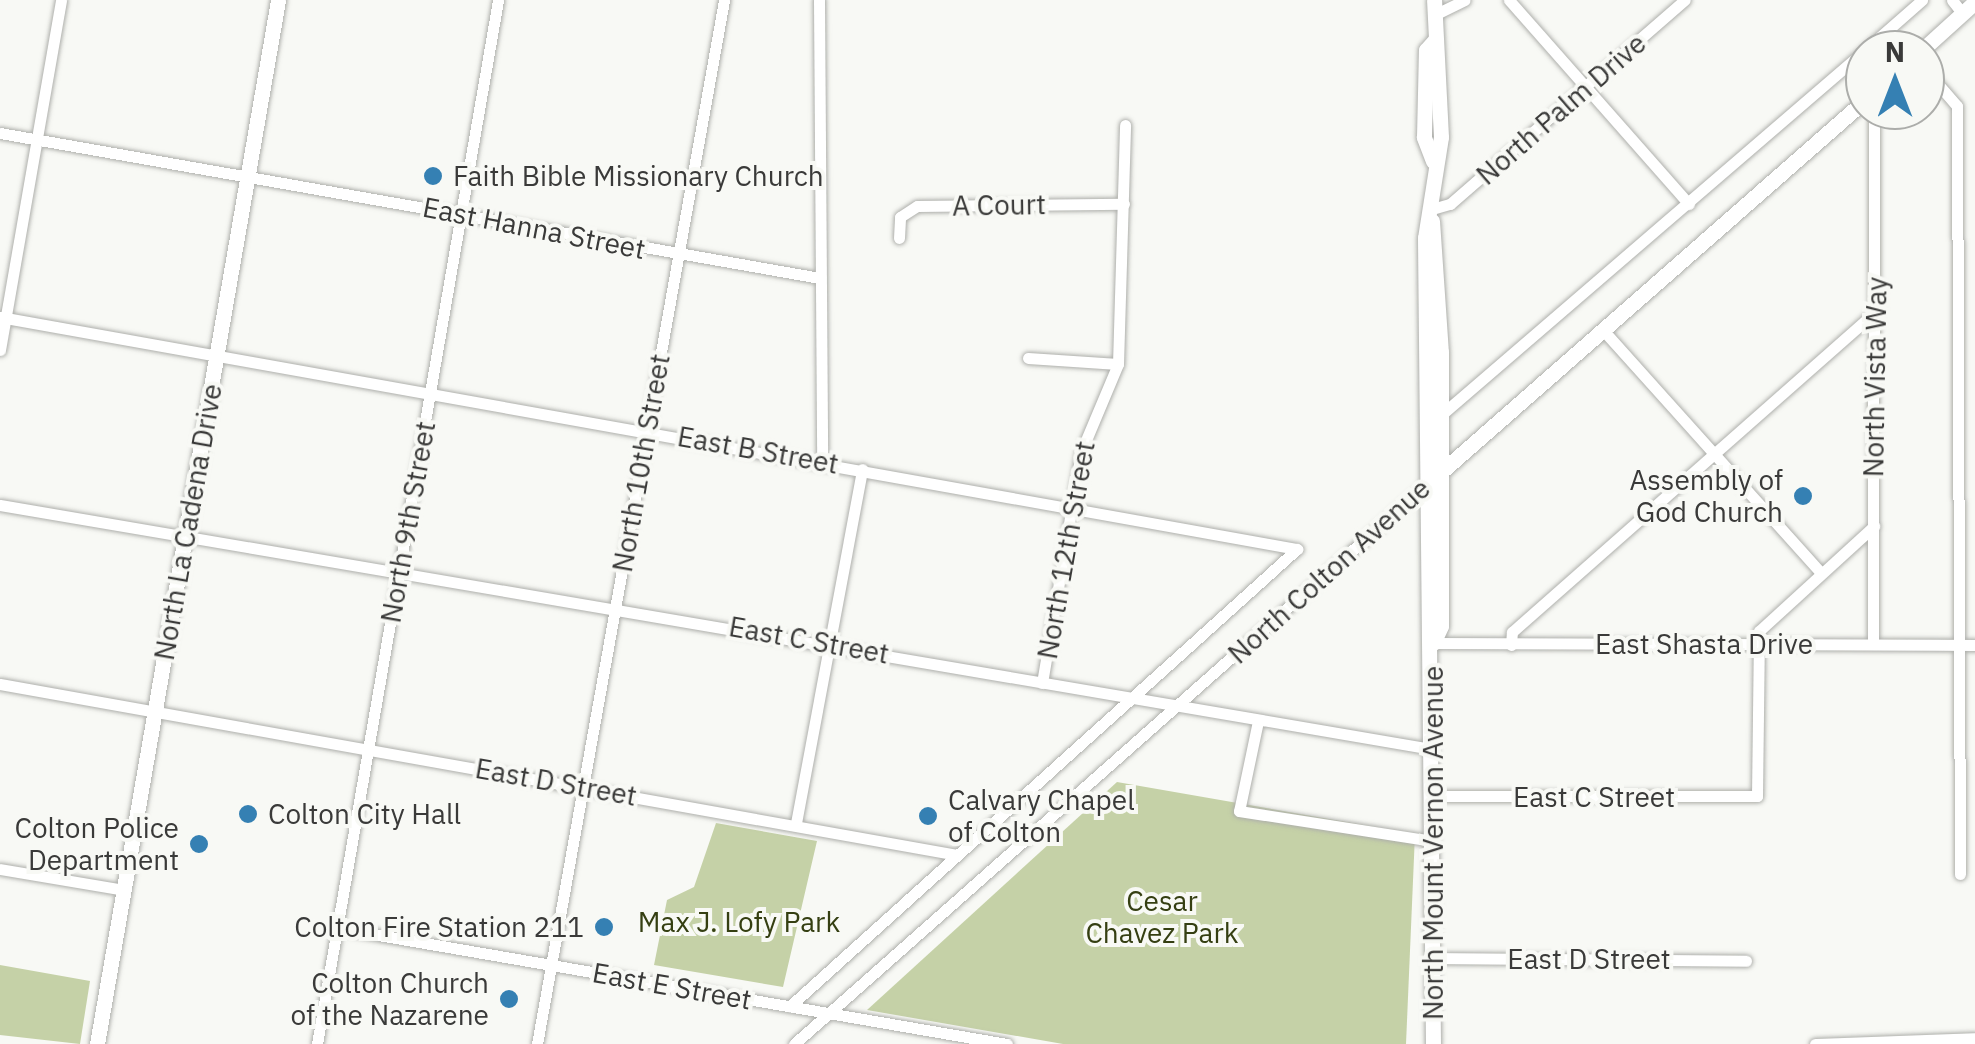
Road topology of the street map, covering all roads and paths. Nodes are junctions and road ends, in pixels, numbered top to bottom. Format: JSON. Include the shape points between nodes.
{"nodes":[{"id":1,"x":61,"y":0,"type":"edge"},
{"id":2,"x":278,"y":0,"type":"edge"},
{"id":3,"x":498,"y":0,"type":"edge"},
{"id":4,"x":724,"y":0,"type":"edge"},
{"id":5,"x":819,"y":0,"type":"edge"},
{"id":6,"x":1465,"y":0,"type":"edge"},
{"id":7,"x":1509,"y":0,"type":"edge"},
{"id":8,"x":1686,"y":0,"type":"edge"},
{"id":9,"x":1922,"y":0,"type":"edge"},
{"id":10,"x":1963,"y":5,"type":"edge"},
{"id":11,"x":1434,"y":8,"type":"edge"},
{"id":12,"x":1888,"y":30,"type":"edge"},
{"id":13,"x":1940,"y":30,"type":"edge"},
{"id":14,"x":1845,"y":68,"type":"edge"},
{"id":15,"x":1586,"y":88,"type":"junction"},
{"id":16,"x":1945,"y":92,"type":"edge"},
{"id":17,"x":1845,"y":118,"type":"edge"},
{"id":18,"x":1124,"y":125,"type":"dead end"},
{"id":19,"x":1874,"y":130,"type":"edge"},
{"id":20,"x":0,"y":133,"type":"edge"},
{"id":21,"x":36,"y":140,"type":"junction"},
{"id":22,"x":248,"y":177,"type":"junction"},
{"id":23,"x":1124,"y":204,"type":"junction"},
{"id":24,"x":1689,"y":204,"type":"junction"},
{"id":25,"x":462,"y":213,"type":"junction"},
{"id":26,"x":1432,"y":215,"type":"junction"},
{"id":27,"x":900,"y":238,"type":"dead end"},
{"id":28,"x":676,"y":255,"type":"junction"},
{"id":29,"x":820,"y":278,"type":"junction"},
{"id":30,"x":1877,"y":310,"type":"junction"},
{"id":31,"x":3,"y":318,"type":"edge"},
{"id":32,"x":1603,"y":330,"type":"junction"},
{"id":33,"x":0,"y":350,"type":"edge"},
{"id":34,"x":218,"y":356,"type":"junction"},
{"id":35,"x":1028,"y":358,"type":"dead end"},
{"id":36,"x":1118,"y":364,"type":"junction"},
{"id":37,"x":430,"y":392,"type":"junction"},
{"id":38,"x":1441,"y":415,"type":"junction"},
{"id":39,"x":648,"y":430,"type":"junction"},
{"id":40,"x":1712,"y":454,"type":"junction"},
{"id":41,"x":822,"y":461,"type":"junction"},
{"id":42,"x":862,"y":469,"type":"junction"},
{"id":43,"x":1438,"y":474,"type":"junction"},
{"id":44,"x":1425,"y":486,"type":"junction"},
{"id":45,"x":0,"y":505,"type":"edge"},
{"id":46,"x":1073,"y":505,"type":"junction"},
{"id":47,"x":1874,"y":526,"type":"junction"},
{"id":48,"x":186,"y":534,"type":"junction"},
{"id":49,"x":1297,"y":549,"type":"joint"},
{"id":50,"x":400,"y":570,"type":"junction"},
{"id":51,"x":1819,"y":571,"type":"junction"},
{"id":52,"x":615,"y":607,"type":"junction"},
{"id":53,"x":1433,"y":642,"type":"junction"},
{"id":54,"x":830,"y":644,"type":"junction"},
{"id":55,"x":1512,"y":644,"type":"junction"},
{"id":56,"x":1758,"y":644,"type":"junction"},
{"id":57,"x":1873,"y":644,"type":"junction"},
{"id":58,"x":1960,"y":645,"type":"junction"},
{"id":59,"x":1975,"y":645,"type":"edge"},
{"id":60,"x":1042,"y":683,"type":"junction"},
{"id":61,"x":0,"y":684,"type":"edge"},
{"id":62,"x":1134,"y":699,"type":"junction"},
{"id":63,"x":1178,"y":706,"type":"junction"},
{"id":64,"x":155,"y":711,"type":"junction"},
{"id":65,"x":1258,"y":721,"type":"junction"},
{"id":66,"x":369,"y":748,"type":"junction"},
{"id":67,"x":1432,"y":749,"type":"junction"},
{"id":68,"x":582,"y":787,"type":"junction"},
{"id":69,"x":1432,"y":796,"type":"junction"},
{"id":70,"x":796,"y":823,"type":"junction"},
{"id":71,"x":1432,"y":841,"type":"junction"},
{"id":72,"x":957,"y":855,"type":"junction"},
{"id":73,"x":0,"y":869,"type":"edge"},
{"id":74,"x":1960,"y":874,"type":"dead end"},
{"id":75,"x":124,"y":890,"type":"junction"},
{"id":76,"x":338,"y":928,"type":"junction"},
{"id":77,"x":1433,"y":958,"type":"junction"},
{"id":78,"x":1746,"y":960,"type":"dead end"},
{"id":79,"x":552,"y":965,"type":"junction"},
{"id":80,"x":790,"y":1006,"type":"junction"},
{"id":81,"x":830,"y":1013,"type":"junction"},
{"id":82,"x":1975,"y":1038,"type":"edge"},
{"id":83,"x":979,"y":1042,"type":"edge"},
{"id":84,"x":97,"y":1044,"type":"edge"},
{"id":85,"x":317,"y":1044,"type":"edge"},
{"id":86,"x":538,"y":1044,"type":"edge"},
{"id":87,"x":794,"y":1044,"type":"edge"},
{"id":88,"x":1007,"y":1044,"type":"edge"},
{"id":89,"x":1433,"y":1044,"type":"edge"},
{"id":90,"x":1815,"y":1044,"type":"edge"}],
"edges":[{"from":1,"to":21,"type":"street"},
{"from":2,"to":22,"type":"main road","name":"North La Cadena Drive"},
{"from":3,"to":25,"type":"street","name":"North 9th Street"},
{"from":4,"to":28,"type":"street","name":"North 10th Street"},
{"from":5,"to":29,"type":"street"},
{"from":6,"to":11,"type":"street"},
{"from":7,"to":15,"type":"street"},
{"from":8,"to":15,"type":"street","name":"North Palm Drive"},
{"from":9,"to":12,"type":"street"},
{"from":10,"to":13,"type":"main road"},
{"from":11,"to":26,"type":"main road","name":"North Mount Vernon Avenue","via":[[1442,78]]},
{"from":14,"to":24,"type":"street"},
{"from":15,"to":24,"type":"street"},
{"from":15,"to":26,"type":"street","name":"North Palm Drive"},
{"from":16,"to":58,"type":"street","via":[[1957,106]]},
{"from":17,"to":32,"type":"main road","name":"North Colton Avenue"},
{"from":18,"to":23,"type":"street","name":"North 12th Street"},
{"from":19,"to":30,"type":"street","name":"North Vista Way"},
{"from":20,"to":21,"type":"street","name":"East Hanna Street"},
{"from":21,"to":22,"type":"street","name":"East Hanna Street"},
{"from":21,"to":31,"type":"street"},
{"from":22,"to":25,"type":"street","name":"East Hanna Street"},
{"from":22,"to":34,"type":"main road","name":"North La Cadena Drive"},
{"from":23,"to":27,"type":"street","name":"A Court","via":[[917,206],[900,217]]},
{"from":23,"to":36,"type":"street","name":"North 12th Street"},
{"from":24,"to":38,"type":"street"},
{"from":25,"to":28,"type":"street","name":"East Hanna Street"},
{"from":25,"to":37,"type":"street","name":"North 9th Street"},
{"from":26,"to":38,"type":"main road","name":"North Mount Vernon Avenue"},
{"from":26,"to":44,"type":"main road","name":"North Mount Vernon Avenue"},
{"from":28,"to":29,"type":"street","name":"East Hanna Street"},
{"from":28,"to":39,"type":"street","name":"North 10th Street"},
{"from":29,"to":41,"type":"street"},
{"from":30,"to":40,"type":"street"},
{"from":30,"to":47,"type":"street","name":"North Vista Way"},
{"from":31,"to":33,"type":"street"},
{"from":31,"to":34,"type":"street","name":"East B Street"},
{"from":32,"to":40,"type":"street"},
{"from":32,"to":43,"type":"main road","name":"North Colton Avenue"},
{"from":34,"to":37,"type":"street","name":"East B Street"},
{"from":34,"to":48,"type":"main road","name":"North La Cadena Drive"},
{"from":35,"to":36,"type":"street"},
{"from":36,"to":46,"type":"street","name":"North 12th Street","via":[[1092,412]]},
{"from":37,"to":39,"type":"street","name":"East B Street"},
{"from":37,"to":50,"type":"street","name":"North 9th Street"},
{"from":38,"to":43,"type":"main road","name":"North Mount Vernon Avenue"},
{"from":39,"to":41,"type":"street","name":"East B Street"},
{"from":39,"to":52,"type":"street","name":"North 10th Street"},
{"from":40,"to":51,"type":"street"},
{"from":40,"to":55,"type":"street","via":[[1512,632]]},
{"from":41,"to":42,"type":"street","name":"East B Street"},
{"from":42,"to":46,"type":"street","name":"East B Street"},
{"from":42,"to":54,"type":"street"},
{"from":43,"to":44,"type":"main road","name":"North Colton Avenue"},
{"from":43,"to":53,"type":"main road","name":"North Mount Vernon Avenue","via":[[1440,626]]},
{"from":44,"to":53,"type":"main road","name":"North Mount Vernon Avenue"},
{"from":44,"to":63,"type":"street","name":"North Colton Avenue"},
{"from":45,"to":48,"type":"street","name":"East C Street"},
{"from":46,"to":49,"type":"street","name":"East B Street"},
{"from":46,"to":60,"type":"street","name":"North 12th Street"},
{"from":47,"to":51,"type":"street"},
{"from":47,"to":57,"type":"street","name":"North Vista Way"},
{"from":48,"to":50,"type":"street","name":"East C Street"},
{"from":48,"to":64,"type":"main road","name":"North La Cadena Drive"},
{"from":49,"to":62,"type":"street","name":"North Colton Avenue"},
{"from":50,"to":52,"type":"street","name":"East C Street"},
{"from":50,"to":66,"type":"street","name":"North 9th Street"},
{"from":51,"to":56,"type":"street","via":[[1764,621]]},
{"from":52,"to":54,"type":"street","name":"East C Street"},
{"from":52,"to":68,"type":"street","name":"North 10th Street"},
{"from":53,"to":55,"type":"street","name":"East Shasta Drive"},
{"from":53,"to":67,"type":"main road","name":"North Mount Vernon Avenue"},
{"from":54,"to":60,"type":"street","name":"East C Street"},
{"from":54,"to":70,"type":"street"},
{"from":55,"to":56,"type":"street","name":"East Shasta Drive"},
{"from":56,"to":57,"type":"street","name":"East Shasta Drive"},
{"from":56,"to":69,"type":"street","name":"East C Street","via":[[1757,796]]},
{"from":57,"to":58,"type":"street","name":"East Shasta Drive"},
{"from":58,"to":59,"type":"street","name":"East Shasta Drive"},
{"from":58,"to":74,"type":"street"},
{"from":60,"to":62,"type":"street","name":"East C Street"},
{"from":61,"to":64,"type":"street","name":"East D Street"},
{"from":62,"to":63,"type":"street","name":"East C Street"},
{"from":62,"to":72,"type":"street","name":"North Colton Avenue"},
{"from":63,"to":65,"type":"street","name":"East C Street"},
{"from":63,"to":81,"type":"street","name":"North Colton Avenue"},
{"from":64,"to":66,"type":"street","name":"East D Street"},
{"from":64,"to":75,"type":"main road","name":"North La Cadena Drive"},
{"from":65,"to":67,"type":"street","name":"East C Street"},
{"from":65,"to":71,"type":"street","via":[[1239,811]]},
{"from":66,"to":68,"type":"street","name":"East D Street"},
{"from":66,"to":76,"type":"street","name":"North 9th Street"},
{"from":67,"to":69,"type":"main road","name":"North Mount Vernon Avenue"},
{"from":68,"to":70,"type":"street","name":"East D Street"},
{"from":68,"to":79,"type":"street","name":"North 10th Street"},
{"from":69,"to":71,"type":"main road","name":"North Mount Vernon Avenue"},
{"from":70,"to":72,"type":"street","name":"East D Street"},
{"from":71,"to":77,"type":"main road","name":"North Mount Vernon Avenue"},
{"from":72,"to":80,"type":"street","name":"North Colton Avenue"},
{"from":73,"to":75,"type":"street"},
{"from":75,"to":84,"type":"main road","name":"North La Cadena Drive"},
{"from":76,"to":79,"type":"street","name":"East E Street"},
{"from":76,"to":85,"type":"street","name":"North 9th Street"},
{"from":77,"to":78,"type":"street","name":"East D Street"},
{"from":77,"to":89,"type":"main road","name":"North Mount Vernon Avenue"},
{"from":79,"to":80,"type":"street","name":"East E Street"},
{"from":79,"to":86,"type":"street","name":"North 10th Street"},
{"from":80,"to":81,"type":"street","name":"East E Street"},
{"from":81,"to":83,"type":"street","name":"East E Street"},
{"from":81,"to":87,"type":"street","name":"North Colton Avenue"},
{"from":82,"to":90,"type":"street"},
{"from":83,"to":88,"type":"street","name":"East E Street"}]}
